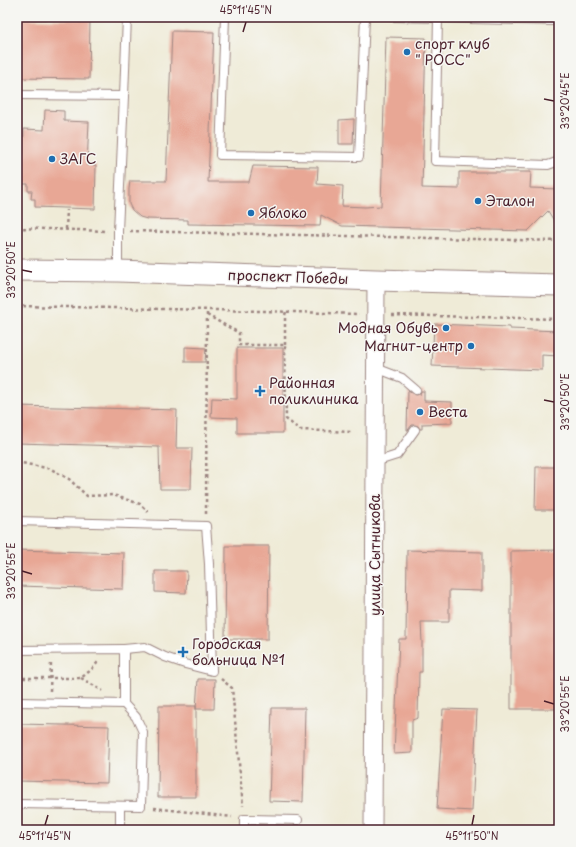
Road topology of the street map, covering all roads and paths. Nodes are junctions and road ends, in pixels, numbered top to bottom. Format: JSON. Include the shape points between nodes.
{"nodes":[{"id":1,"x":126,"y":17,"type":"edge"},
{"id":2,"x":225,"y":17,"type":"edge"},
{"id":3,"x":365,"y":17,"type":"edge"},
{"id":4,"x":393,"y":17,"type":"edge"},
{"id":5,"x":438,"y":18,"type":"edge"},
{"id":6,"x":559,"y":21,"type":"edge"},
{"id":7,"x":17,"y":95,"type":"edge"},
{"id":8,"x":124,"y":96,"type":"junction"},
{"id":9,"x":559,"y":160,"type":"edge"},
{"id":10,"x":20,"y":186,"type":"dead end"},
{"id":11,"x":67,"y":210,"type":"dead end"},
{"id":12,"x":17,"y":228,"type":"edge"},
{"id":13,"x":66,"y":230,"type":"junction"},
{"id":14,"x":118,"y":231,"type":"junction"},
{"id":15,"x":559,"y":241,"type":"edge"},
{"id":16,"x":17,"y":270,"type":"edge"},
{"id":17,"x":118,"y":271,"type":"junction"},
{"id":18,"x":376,"y":280,"type":"junction"},
{"id":19,"x":559,"y":285,"type":"edge"},
{"id":20,"x":17,"y":306,"type":"edge"},
{"id":21,"x":207,"y":310,"type":"junction"},
{"id":22,"x":286,"y":312,"type":"junction"},
{"id":23,"x":207,"y":315,"type":"junction"},
{"id":24,"x":376,"y":315,"type":"junction"},
{"id":25,"x":559,"y":319,"type":"edge"},
{"id":26,"x":286,"y":345,"type":"junction"},
{"id":27,"x":376,"y":368,"type":"junction"},
{"id":28,"x":416,"y":390,"type":"dead end"},
{"id":29,"x":415,"y":430,"type":"dead end"},
{"id":30,"x":352,"y":432,"type":"dead end"},
{"id":31,"x":17,"y":462,"type":"edge"},
{"id":32,"x":375,"y":462,"type":"junction"},
{"id":33,"x":17,"y":521,"type":"edge"},
{"id":34,"x":163,"y":525,"type":"junction"},
{"id":35,"x":206,"y":526,"type":"junction"},
{"id":36,"x":108,"y":649,"type":"junction"},
{"id":37,"x":124,"y":649,"type":"junction"},
{"id":38,"x":17,"y":650,"type":"edge"},
{"id":39,"x":51,"y":650,"type":"junction"},
{"id":40,"x":212,"y":671,"type":"junction"},
{"id":41,"x":17,"y":678,"type":"edge"},
{"id":42,"x":50,"y":678,"type":"junction"},
{"id":43,"x":17,"y":702,"type":"edge"},
{"id":44,"x":49,"y":702,"type":"junction"},
{"id":45,"x":124,"y":704,"type":"junction"},
{"id":46,"x":17,"y":804,"type":"edge"},
{"id":47,"x":120,"y":806,"type":"junction"},
{"id":48,"x":141,"y":806,"type":"junction"},
{"id":49,"x":244,"y":819,"type":"junction"},
{"id":50,"x":298,"y":820,"type":"dead end"},
{"id":51,"x":120,"y":830,"type":"edge"},
{"id":52,"x":244,"y":830,"type":"edge"},
{"id":53,"x":373,"y":830,"type":"edge"}],
"edges":[{"from":1,"to":8,"type":"lane"},
{"from":2,"to":3,"type":"lane","via":[[220,154],[359,157]]},
{"from":4,"to":5,"type":"lane"},
{"from":5,"to":6,"type":"lane"},
{"from":5,"to":9,"type":"lane","via":[[435,161],[548,165]]},
{"from":7,"to":8,"type":"lane"},
{"from":8,"to":14,"type":"lane"},
{"from":10,"to":12,"type":"path"},
{"from":11,"to":13,"type":"path"},
{"from":12,"to":13,"type":"path"},
{"from":13,"to":14,"type":"path"},
{"from":14,"to":15,"type":"path"},
{"from":14,"to":17,"type":"lane"},
{"from":16,"to":17,"type":"street","name":"проспект Победы"},
{"from":17,"to":18,"type":"street","name":"проспект Победы"},
{"from":18,"to":19,"type":"street","name":"проспект Победы"},
{"from":18,"to":24,"type":"street","name":"улица Сытникова"},
{"from":20,"to":21,"type":"path"},
{"from":21,"to":22,"type":"path"},
{"from":21,"to":23,"type":"path"},
{"from":22,"to":24,"type":"path"},
{"from":22,"to":26,"type":"path"},
{"from":23,"to":26,"type":"path","via":[[239,333],[238,345]]},
{"from":23,"to":35,"type":"path"},
{"from":24,"to":25,"type":"path"},
{"from":24,"to":27,"type":"street","name":"улица Сытникова"},
{"from":26,"to":30,"type":"path","via":[[286,418],[300,430]]},
{"from":27,"to":28,"type":"lane","via":[[402,378]]},
{"from":27,"to":32,"type":"street","name":"улица Сытникова"},
{"from":29,"to":32,"type":"lane","via":[[397,455]]},
{"from":31,"to":34,"type":"path","via":[[51,469],[69,479],[87,496],[113,495],[140,504]]},
{"from":32,"to":53,"type":"street","name":"улица Сытникова"},
{"from":33,"to":34,"type":"lane"},
{"from":34,"to":35,"type":"lane"},
{"from":35,"to":40,"type":"lane"},
{"from":36,"to":37,"type":"lane"},
{"from":36,"to":39,"type":"lane"},
{"from":36,"to":42,"type":"path","via":[[81,678]]},
{"from":37,"to":40,"type":"lane","via":[[144,647],[185,664]]},
{"from":37,"to":45,"type":"lane"},
{"from":38,"to":39,"type":"lane"},
{"from":39,"to":42,"type":"path"},
{"from":40,"to":49,"type":"path","via":[[232,688]]},
{"from":41,"to":42,"type":"path"},
{"from":42,"to":44,"type":"path"},
{"from":43,"to":44,"type":"lane"},
{"from":44,"to":45,"type":"lane"},
{"from":45,"to":48,"type":"lane","via":[[136,717],[143,732]]},
{"from":46,"to":47,"type":"lane"},
{"from":47,"to":48,"type":"lane"},
{"from":47,"to":51,"type":"lane"},
{"from":48,"to":49,"type":"path"},
{"from":49,"to":50,"type":"lane"},
{"from":49,"to":52,"type":"lane"}]}
